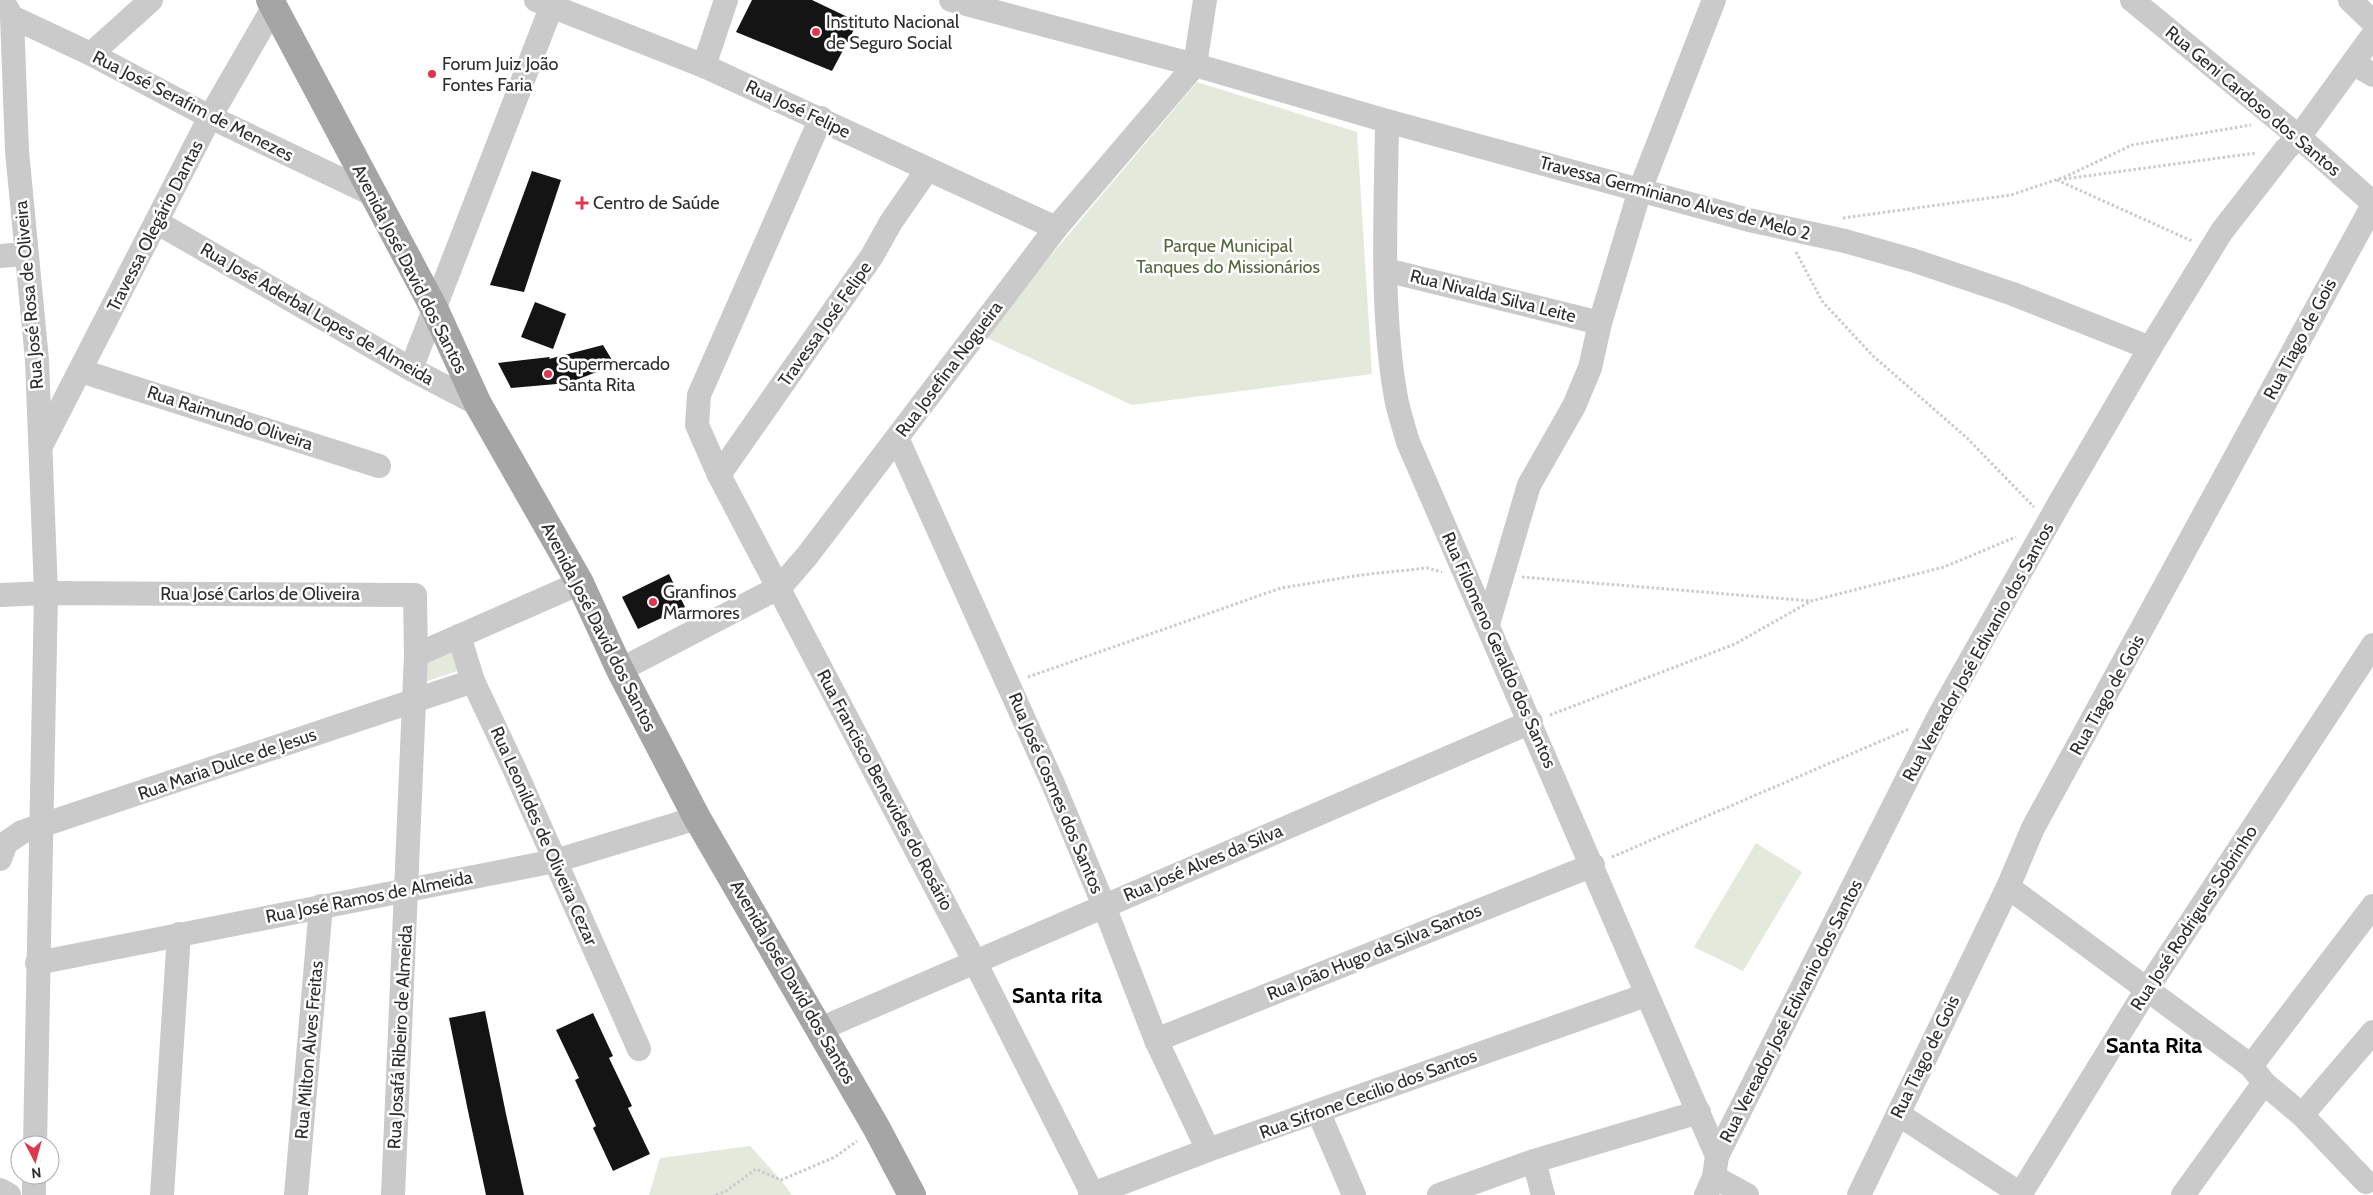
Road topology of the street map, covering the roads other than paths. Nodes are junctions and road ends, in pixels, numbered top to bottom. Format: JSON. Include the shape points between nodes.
{"nodes":[{"id":1,"x":151,"y":0,"type":"edge"},
{"id":2,"x":726,"y":0,"type":"edge"},
{"id":3,"x":951,"y":0,"type":"edge"},
{"id":4,"x":1205,"y":0,"type":"edge"},
{"id":5,"x":1714,"y":0,"type":"edge"},
{"id":6,"x":2132,"y":0,"type":"edge"},
{"id":7,"x":2350,"y":0,"type":"edge"},
{"id":8,"x":547,"y":2,"type":"edge"},
{"id":9,"x":271,"y":4,"type":"edge"},
{"id":10,"x":7,"y":8,"type":"edge"},
{"id":11,"x":2373,"y":22,"type":"edge"},
{"id":12,"x":2373,"y":35,"type":"edge"},
{"id":13,"x":91,"y":54,"type":"junction"},
{"id":14,"x":1195,"y":65,"type":"junction"},
{"id":15,"x":704,"y":66,"type":"junction"},
{"id":16,"x":2363,"y":69,"type":"edge"},
{"id":17,"x":210,"y":117,"type":"junction"},
{"id":18,"x":821,"y":118,"type":"junction"},
{"id":19,"x":1387,"y":121,"type":"junction"},
{"id":20,"x":2293,"y":143,"type":"junction"},
{"id":21,"x":927,"y":170,"type":"junction"},
{"id":22,"x":1640,"y":190,"type":"junction"},
{"id":23,"x":374,"y":195,"type":"junction"},
{"id":24,"x":2373,"y":204,"type":"edge"},
{"id":25,"x":158,"y":223,"type":"junction"},
{"id":26,"x":1056,"y":228,"type":"junction"},
{"id":27,"x":25,"y":254,"type":"junction"},
{"id":28,"x":0,"y":256,"type":"edge"},
{"id":29,"x":1386,"y":270,"type":"junction"},
{"id":30,"x":435,"y":310,"type":"junction"},
{"id":31,"x":1600,"y":323,"type":"junction"},
{"id":32,"x":2150,"y":348,"type":"junction"},
{"id":33,"x":411,"y":369,"type":"junction"},
{"id":34,"x":81,"y":371,"type":"junction"},
{"id":35,"x":478,"y":404,"type":"junction"},
{"id":36,"x":897,"y":438,"type":"junction"},
{"id":37,"x":41,"y":446,"type":"junction"},
{"id":38,"x":378,"y":466,"type":"dead end"},
{"id":39,"x":719,"y":476,"type":"junction"},
{"id":40,"x":580,"y":583,"type":"junction"},
{"id":41,"x":780,"y":587,"type":"junction"},
{"id":42,"x":46,"y":593,"type":"junction"},
{"id":43,"x":0,"y":595,"type":"edge"},
{"id":44,"x":1488,"y":624,"type":"junction"},
{"id":45,"x":460,"y":636,"type":"junction"},
{"id":46,"x":2373,"y":645,"type":"edge"},
{"id":47,"x":416,"y":655,"type":"junction"},
{"id":48,"x":620,"y":670,"type":"junction"},
{"id":49,"x":473,"y":681,"type":"junction"},
{"id":50,"x":414,"y":700,"type":"junction"},
{"id":51,"x":1531,"y":722,"type":"junction"},
{"id":52,"x":697,"y":818,"type":"junction"},
{"id":53,"x":40,"y":828,"type":"junction"},
{"id":54,"x":0,"y":859,"type":"edge"},
{"id":55,"x":555,"y":861,"type":"junction"},
{"id":56,"x":1593,"y":865,"type":"junction"},
{"id":57,"x":2008,"y":887,"type":"junction"},
{"id":58,"x":407,"y":889,"type":"junction"},
{"id":59,"x":321,"y":906,"type":"junction"},
{"id":60,"x":1104,"y":906,"type":"junction"},
{"id":61,"x":2373,"y":906,"type":"edge"},
{"id":62,"x":179,"y":934,"type":"junction"},
{"id":63,"x":975,"y":962,"type":"junction"},
{"id":64,"x":37,"y":963,"type":"junction"},
{"id":65,"x":2147,"y":989,"type":"junction"},
{"id":66,"x":1646,"y":995,"type":"junction"},
{"id":67,"x":820,"y":1028,"type":"junction"},
{"id":68,"x":2373,"y":1032,"type":"edge"},
{"id":69,"x":1156,"y":1040,"type":"junction"},
{"id":70,"x":639,"y":1049,"type":"dead end"},
{"id":71,"x":2258,"y":1075,"type":"junction"},
{"id":72,"x":1318,"y":1111,"type":"junction"},
{"id":73,"x":1699,"y":1112,"type":"junction"},
{"id":74,"x":1898,"y":1114,"type":"junction"},
{"id":75,"x":2302,"y":1115,"type":"junction"},
{"id":76,"x":35,"y":1135,"type":"edge"},
{"id":77,"x":1208,"y":1150,"type":"junction"},
{"id":78,"x":1534,"y":1161,"type":"junction"},
{"id":79,"x":1712,"y":1176,"type":"edge"},
{"id":80,"x":2363,"y":1185,"type":"edge"},
{"id":81,"x":0,"y":1190,"type":"edge"},
{"id":82,"x":9,"y":1195,"type":"edge"},
{"id":83,"x":162,"y":1195,"type":"edge"},
{"id":84,"x":296,"y":1195,"type":"edge"},
{"id":85,"x":392,"y":1195,"type":"edge"},
{"id":86,"x":912,"y":1195,"type":"edge"},
{"id":87,"x":1092,"y":1195,"type":"edge"},
{"id":88,"x":1354,"y":1195,"type":"edge"},
{"id":89,"x":1439,"y":1195,"type":"edge"},
{"id":90,"x":1543,"y":1195,"type":"edge"},
{"id":91,"x":1747,"y":1195,"type":"edge"},
{"id":92,"x":1859,"y":1195,"type":"edge"},
{"id":93,"x":2021,"y":1195,"type":"edge"},
{"id":94,"x":2183,"y":1195,"type":"edge"}],
"edges":[{"from":1,"to":13,"type":"street"},
{"from":2,"to":15,"type":"street"},
{"from":3,"to":14,"type":"street","name":"Travessa Germiniano Alves de Melo 2"},
{"from":4,"to":14,"type":"street"},
{"from":5,"to":22,"type":"street"},
{"from":6,"to":20,"type":"street","name":"Rua Geni Cardoso dos Santos","via":[[2279,121]]},
{"from":7,"to":11,"type":"street"},
{"from":8,"to":15,"type":"street","name":"Rua José Felipe"},
{"from":8,"to":30,"type":"street"},
{"from":9,"to":17,"type":"street","name":"Travessa Olegário Dantas"},
{"from":9,"to":23,"type":"main road","name":"Avenida José David dos Santos"},
{"from":10,"to":13,"type":"street","name":"Rua José Serafim de Menezes"},
{"from":10,"to":27,"type":"street","name":"Rua José Rosa de Oliveira"},
{"from":12,"to":16,"type":"street","name":"Rua Vereador José Edivanio dos Santos"},
{"from":13,"to":17,"type":"street","name":"Rua José Serafim de Menezes"},
{"from":14,"to":19,"type":"street","name":"Travessa Germiniano Alves de Melo 2"},
{"from":14,"to":26,"type":"street","name":"Rua Josefina Nogueira"},
{"from":15,"to":18,"type":"street","name":"Rua José Felipe"},
{"from":16,"to":20,"type":"street","name":"Rua Vereador José Edivanio dos Santos"},
{"from":17,"to":23,"type":"street","name":"Rua José Serafim de Menezes"},
{"from":17,"to":25,"type":"street","name":"Travessa Olegário Dantas"},
{"from":18,"to":21,"type":"street","name":"Rua José Felipe"},
{"from":18,"to":39,"type":"street","name":"Rua Francisco Benevides do Rosário","via":[[700,395],[697,425]]},
{"from":19,"to":22,"type":"street","name":"Travessa Germiniano Alves de Melo 2"},
{"from":19,"to":29,"type":"street","name":"Rua Filomeno Geraldo dos Santos"},
{"from":20,"to":24,"type":"street","name":"Rua Geni Cardoso dos Santos"},
{"from":20,"to":32,"type":"street","name":"Rua Vereador José Edivanio dos Santos","via":[[2222,231]]},
{"from":21,"to":26,"type":"street","name":"Rua José Felipe"},
{"from":21,"to":39,"type":"street","name":"Travessa José Felipe","via":[[872,256]]},
{"from":22,"to":31,"type":"street"},
{"from":22,"to":32,"type":"street","name":"Travessa Germiniano Alves de Melo 2","via":[[1912,260],[2013,294]]},
{"from":23,"to":30,"type":"main road","name":"Avenida José David dos Santos"},
{"from":24,"to":57,"type":"street","name":"Rua Tiago de Gois","via":[[2033,828]]},
{"from":25,"to":33,"type":"street","name":"Rua José Aderbal Lopes de Almeida"},
{"from":25,"to":34,"type":"street","name":"Travessa Olegário Dantas"},
{"from":26,"to":36,"type":"street","name":"Rua Josefina Nogueira"},
{"from":27,"to":28,"type":"street"},
{"from":27,"to":37,"type":"street","name":"Rua José Rosa de Oliveira","via":[[37,360]]},
{"from":29,"to":31,"type":"street","name":"Rua Nivalda Silva Leite"},
{"from":29,"to":44,"type":"street","name":"Rua Filomeno Geraldo dos Santos","via":[[1390,354],[1396,400],[1408,442]]},
{"from":30,"to":33,"type":"street"},
{"from":30,"to":35,"type":"main road","name":"Avenida José David dos Santos"},
{"from":31,"to":44,"type":"street","via":[[1590,368],[1580,392],[1530,485]]},
{"from":32,"to":79,"type":"street","name":"Rua Vereador José Edivanio dos Santos","via":[[1939,716]]},
{"from":33,"to":35,"type":"street","name":"Rua José Aderbal Lopes de Almeida"},
{"from":34,"to":37,"type":"street","name":"Travessa Olegário Dantas"},
{"from":34,"to":38,"type":"street","name":"Rua Raimundo Oliveira"},
{"from":35,"to":40,"type":"main road","name":"Avenida José David dos Santos"},
{"from":36,"to":41,"type":"street","name":"Rua Josefina Nogueira"},
{"from":36,"to":60,"type":"street","name":"Rua José Cosmes dos Santos"},
{"from":37,"to":42,"type":"street","name":"Rua José Rosa de Oliveira"},
{"from":39,"to":41,"type":"street","name":"Rua Francisco Benevides do Rosário"},
{"from":40,"to":45,"type":"street"},
{"from":40,"to":48,"type":"main road","name":"Avenida José David dos Santos"},
{"from":41,"to":48,"type":"street","name":"Rua Josefina Nogueira"},
{"from":41,"to":63,"type":"street","name":"Rua Francisco Benevides do Rosário"},
{"from":42,"to":43,"type":"street","name":"Rua José Carlos de Oliveira"},
{"from":42,"to":47,"type":"street","name":"Rua José Carlos de Oliveira","via":[[416,595]]},
{"from":42,"to":53,"type":"street","name":"Rua José Rosa de Oliveira"},
{"from":44,"to":51,"type":"street","name":"Rua Filomeno Geraldo dos Santos"},
{"from":45,"to":47,"type":"street"},
{"from":45,"to":49,"type":"street","name":"Rua Leonildes de Oliveira Cezar"},
{"from":46,"to":65,"type":"street","name":"Rua José Rodrigues Sobrinho"},
{"from":47,"to":50,"type":"street","name":"Rua José Carlos de Oliveira"},
{"from":48,"to":52,"type":"main road","name":"Avenida José David dos Santos"},
{"from":49,"to":50,"type":"street"},
{"from":49,"to":55,"type":"street","name":"Rua Leonildes de Oliveira Cezar"},
{"from":50,"to":53,"type":"street","name":"Rua Maria Dulce de Jesus"},
{"from":50,"to":58,"type":"street","name":"Rua Josafá Ribeiro de Almeida"},
{"from":51,"to":56,"type":"street","name":"Rua Filomeno Geraldo dos Santos"},
{"from":51,"to":60,"type":"street","name":"Rua José Alves da Silva"},
{"from":52,"to":55,"type":"street","name":"Rua José Ramos de Almeida"},
{"from":52,"to":67,"type":"main road","name":"Avenida José David dos Santos"},
{"from":53,"to":54,"type":"street","name":"Rua Maria Dulce de Jesus","via":[[22,832],[6,843]]},
{"from":53,"to":64,"type":"street","name":"Rua José Rosa de Oliveira"},
{"from":55,"to":58,"type":"street","name":"Rua José Ramos de Almeida"},
{"from":55,"to":70,"type":"street","name":"Rua Leonildes de Oliveira Cezar"},
{"from":56,"to":66,"type":"street","name":"Rua Filomeno Geraldo dos Santos"},
{"from":56,"to":69,"type":"street","name":"Rua João Hugo da Silva Santos"},
{"from":57,"to":65,"type":"street"},
{"from":57,"to":74,"type":"street","name":"Rua Tiago de Gois"},
{"from":58,"to":59,"type":"street","name":"Rua José Ramos de Almeida"},
{"from":58,"to":85,"type":"street","name":"Rua Josafá Ribeiro de Almeida"},
{"from":59,"to":62,"type":"street","name":"Rua José Ramos de Almeida"},
{"from":59,"to":84,"type":"street","name":"Rua Milton Alves Freitas"},
{"from":60,"to":63,"type":"street","name":"Rua José Alves da Silva"},
{"from":60,"to":69,"type":"street","name":"Rua José Cosmes dos Santos"},
{"from":61,"to":71,"type":"street"},
{"from":62,"to":64,"type":"street","name":"Rua José Ramos de Almeida"},
{"from":62,"to":83,"type":"street"},
{"from":63,"to":67,"type":"street","name":"Rua José Alves da Silva"},
{"from":63,"to":87,"type":"street","name":"Rua Francisco Benevides do Rosário"},
{"from":64,"to":76,"type":"street","name":"Rua José Rosa de Oliveira"},
{"from":65,"to":71,"type":"street"},
{"from":65,"to":93,"type":"street","name":"Rua José Rodrigues Sobrinho"},
{"from":66,"to":72,"type":"street","name":"Rua Sifrone Cecilio dos Santos"},
{"from":66,"to":73,"type":"street","name":"Rua Filomeno Geraldo dos Santos"},
{"from":67,"to":86,"type":"main road","name":"Avenida José David dos Santos"},
{"from":68,"to":75,"type":"street"},
{"from":69,"to":77,"type":"street","name":"Rua José Cosmes dos Santos"},
{"from":71,"to":75,"type":"street"},
{"from":71,"to":94,"type":"street"},
{"from":72,"to":77,"type":"street","name":"Rua Sifrone Cecilio dos Santos"},
{"from":72,"to":88,"type":"street"},
{"from":73,"to":78,"type":"street"},
{"from":73,"to":79,"type":"street","name":"Rua Filomeno Geraldo dos Santos"},
{"from":74,"to":92,"type":"street","name":"Rua Tiago de Gois"},
{"from":74,"to":93,"type":"street"},
{"from":75,"to":80,"type":"street"},
{"from":77,"to":87,"type":"street","name":"Rua Sifrone Cecilio dos Santos"},
{"from":78,"to":89,"type":"street"},
{"from":78,"to":90,"type":"street"},
{"from":79,"to":91,"type":"street"},
{"from":81,"to":82,"type":"street"}]}
